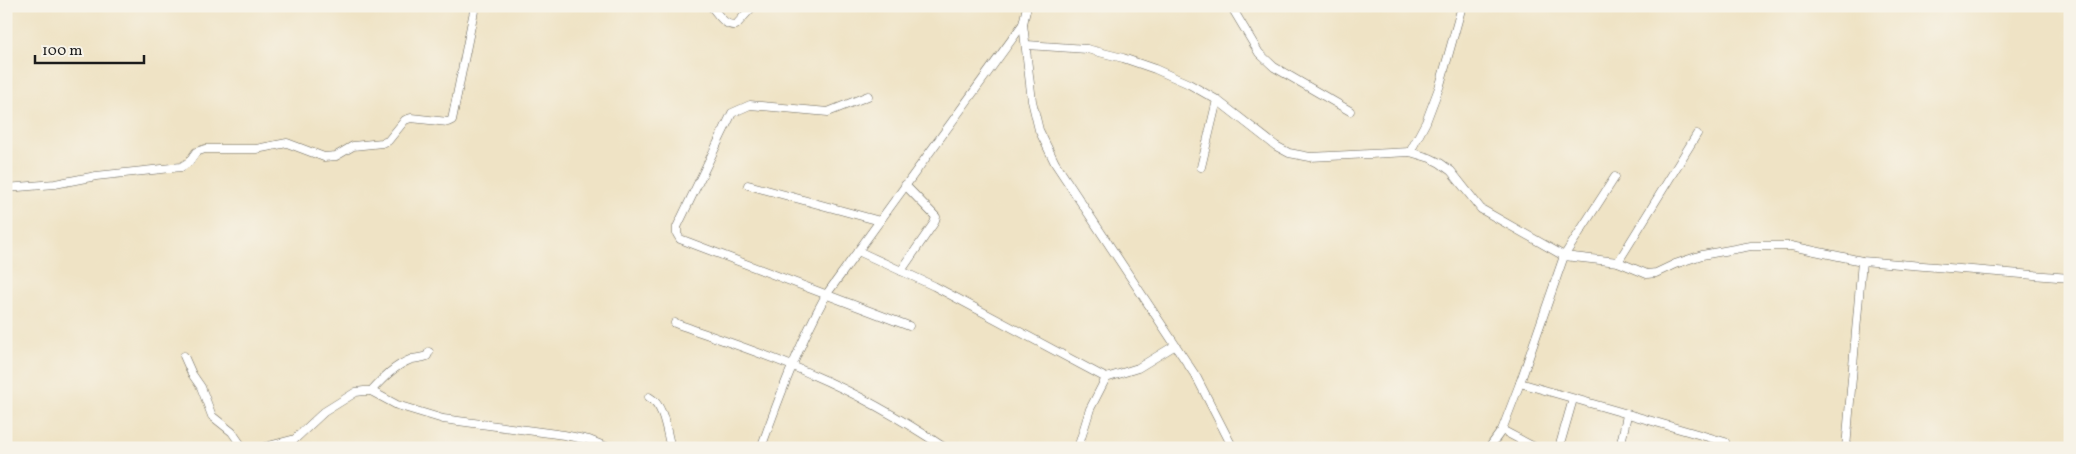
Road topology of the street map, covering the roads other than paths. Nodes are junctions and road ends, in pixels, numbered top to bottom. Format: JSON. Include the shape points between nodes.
{"nodes":[{"id":1,"x":475,"y":6,"type":"edge"},
{"id":2,"x":712,"y":6,"type":"edge"},
{"id":3,"x":753,"y":6,"type":"edge"},
{"id":4,"x":1028,"y":6,"type":"edge"},
{"id":5,"x":1231,"y":6,"type":"edge"},
{"id":6,"x":1462,"y":6,"type":"edge"},
{"id":7,"x":1023,"y":24,"type":"junction"},
{"id":8,"x":1027,"y":45,"type":"junction"},
{"id":9,"x":868,"y":96,"type":"dead end"},
{"id":10,"x":1216,"y":100,"type":"junction"},
{"id":11,"x":1350,"y":111,"type":"dead end"},
{"id":12,"x":1698,"y":134,"type":"dead end"},
{"id":13,"x":1410,"y":152,"type":"junction"},
{"id":14,"x":1202,"y":167,"type":"dead end"},
{"id":15,"x":1615,"y":177,"type":"dead end"},
{"id":16,"x":748,"y":185,"type":"dead end"},
{"id":17,"x":905,"y":185,"type":"junction"},
{"id":18,"x":6,"y":188,"type":"edge"},
{"id":19,"x":880,"y":221,"type":"junction"},
{"id":20,"x":858,"y":250,"type":"junction"},
{"id":21,"x":1564,"y":256,"type":"junction"},
{"id":22,"x":1862,"y":261,"type":"junction"},
{"id":23,"x":1618,"y":262,"type":"junction"},
{"id":24,"x":901,"y":272,"type":"junction"},
{"id":25,"x":2070,"y":278,"type":"edge"},
{"id":26,"x":826,"y":295,"type":"junction"},
{"id":27,"x":675,"y":323,"type":"dead end"},
{"id":28,"x":910,"y":326,"type":"dead end"},
{"id":29,"x":1174,"y":346,"type":"junction"},
{"id":30,"x":429,"y":352,"type":"dead end"},
{"id":31,"x":184,"y":356,"type":"dead end"},
{"id":32,"x":791,"y":366,"type":"junction"},
{"id":33,"x":1106,"y":378,"type":"junction"},
{"id":34,"x":1520,"y":383,"type":"junction"},
{"id":35,"x":371,"y":391,"type":"junction"},
{"id":36,"x":649,"y":397,"type":"dead end"},
{"id":37,"x":1573,"y":399,"type":"junction"},
{"id":38,"x":1627,"y":415,"type":"junction"},
{"id":39,"x":1502,"y":430,"type":"junction"},
{"id":40,"x":1725,"y":442,"type":"dead end"},
{"id":41,"x":934,"y":445,"type":"edge"},
{"id":42,"x":243,"y":448,"type":"edge"},
{"id":43,"x":261,"y":448,"type":"edge"},
{"id":44,"x":609,"y":448,"type":"edge"},
{"id":45,"x":671,"y":448,"type":"edge"},
{"id":46,"x":761,"y":448,"type":"edge"},
{"id":47,"x":945,"y":448,"type":"edge"},
{"id":48,"x":1078,"y":448,"type":"edge"},
{"id":49,"x":1233,"y":448,"type":"edge"},
{"id":50,"x":1489,"y":448,"type":"edge"},
{"id":51,"x":1536,"y":448,"type":"edge"},
{"id":52,"x":1559,"y":448,"type":"edge"},
{"id":53,"x":1620,"y":448,"type":"edge"},
{"id":54,"x":1846,"y":448,"type":"edge"}],
"edges":[{"from":1,"to":18,"type":"street","via":[[452,120],[448,122],[411,118],[401,123],[388,140],[353,146],[336,156],[324,157],[287,143],[256,149],[205,149],[196,152],[181,167]]},
{"from":2,"to":3,"type":"street","via":[[726,24],[732,26]]},
{"from":4,"to":7,"type":"street"},
{"from":5,"to":11,"type":"street","via":[[1259,53],[1274,67]]},
{"from":6,"to":13,"type":"street","via":[[1438,92]]},
{"from":7,"to":8,"type":"street"},
{"from":7,"to":17,"type":"street"},
{"from":8,"to":10,"type":"street","via":[[1087,49],[1123,58],[1189,84]]},
{"from":8,"to":29,"type":"street","via":[[1032,101],[1039,130],[1055,164]]},
{"from":9,"to":26,"type":"street","via":[[828,112],[742,106],[732,113],[677,227],[680,239]]},
{"from":10,"to":13,"type":"street","via":[[1276,146],[1289,152],[1310,156]]},
{"from":10,"to":14,"type":"street"},
{"from":12,"to":23,"type":"street"},
{"from":13,"to":21,"type":"street","via":[[1440,163],[1451,171],[1481,209]]},
{"from":15,"to":21,"type":"street"},
{"from":16,"to":19,"type":"street"},
{"from":17,"to":19,"type":"street"},
{"from":17,"to":24,"type":"street","via":[[936,217]]},
{"from":19,"to":20,"type":"street"},
{"from":20,"to":24,"type":"street"},
{"from":20,"to":26,"type":"street"},
{"from":21,"to":23,"type":"street"},
{"from":21,"to":34,"type":"street"},
{"from":22,"to":23,"type":"street","via":[[1792,246],[1751,246],[1702,255],[1656,273],[1647,274]]},
{"from":22,"to":25,"type":"street"},
{"from":22,"to":54,"type":"street"},
{"from":24,"to":33,"type":"street","via":[[934,286]]},
{"from":26,"to":28,"type":"street"},
{"from":26,"to":32,"type":"street"},
{"from":27,"to":32,"type":"street"},
{"from":29,"to":33,"type":"street","via":[[1138,368]]},
{"from":29,"to":49,"type":"street","via":[[1197,378]]},
{"from":30,"to":35,"type":"street","via":[[427,356],[396,367]]},
{"from":31,"to":42,"type":"street","via":[[212,416],[232,432]]},
{"from":32,"to":41,"type":"street","via":[[846,390]]},
{"from":32,"to":46,"type":"street"},
{"from":33,"to":48,"type":"street","via":[[1090,409]]},
{"from":34,"to":37,"type":"street"},
{"from":34,"to":39,"type":"street"},
{"from":35,"to":43,"type":"street","via":[[356,392],[324,412],[295,439]]},
{"from":35,"to":44,"type":"street","via":[[397,405],[443,419],[564,435]]},
{"from":36,"to":45,"type":"street","via":[[660,409]]},
{"from":37,"to":38,"type":"street"},
{"from":37,"to":52,"type":"street"},
{"from":38,"to":40,"type":"street"},
{"from":38,"to":53,"type":"street"},
{"from":39,"to":50,"type":"street"},
{"from":39,"to":51,"type":"street"},
{"from":41,"to":47,"type":"street"}]}
